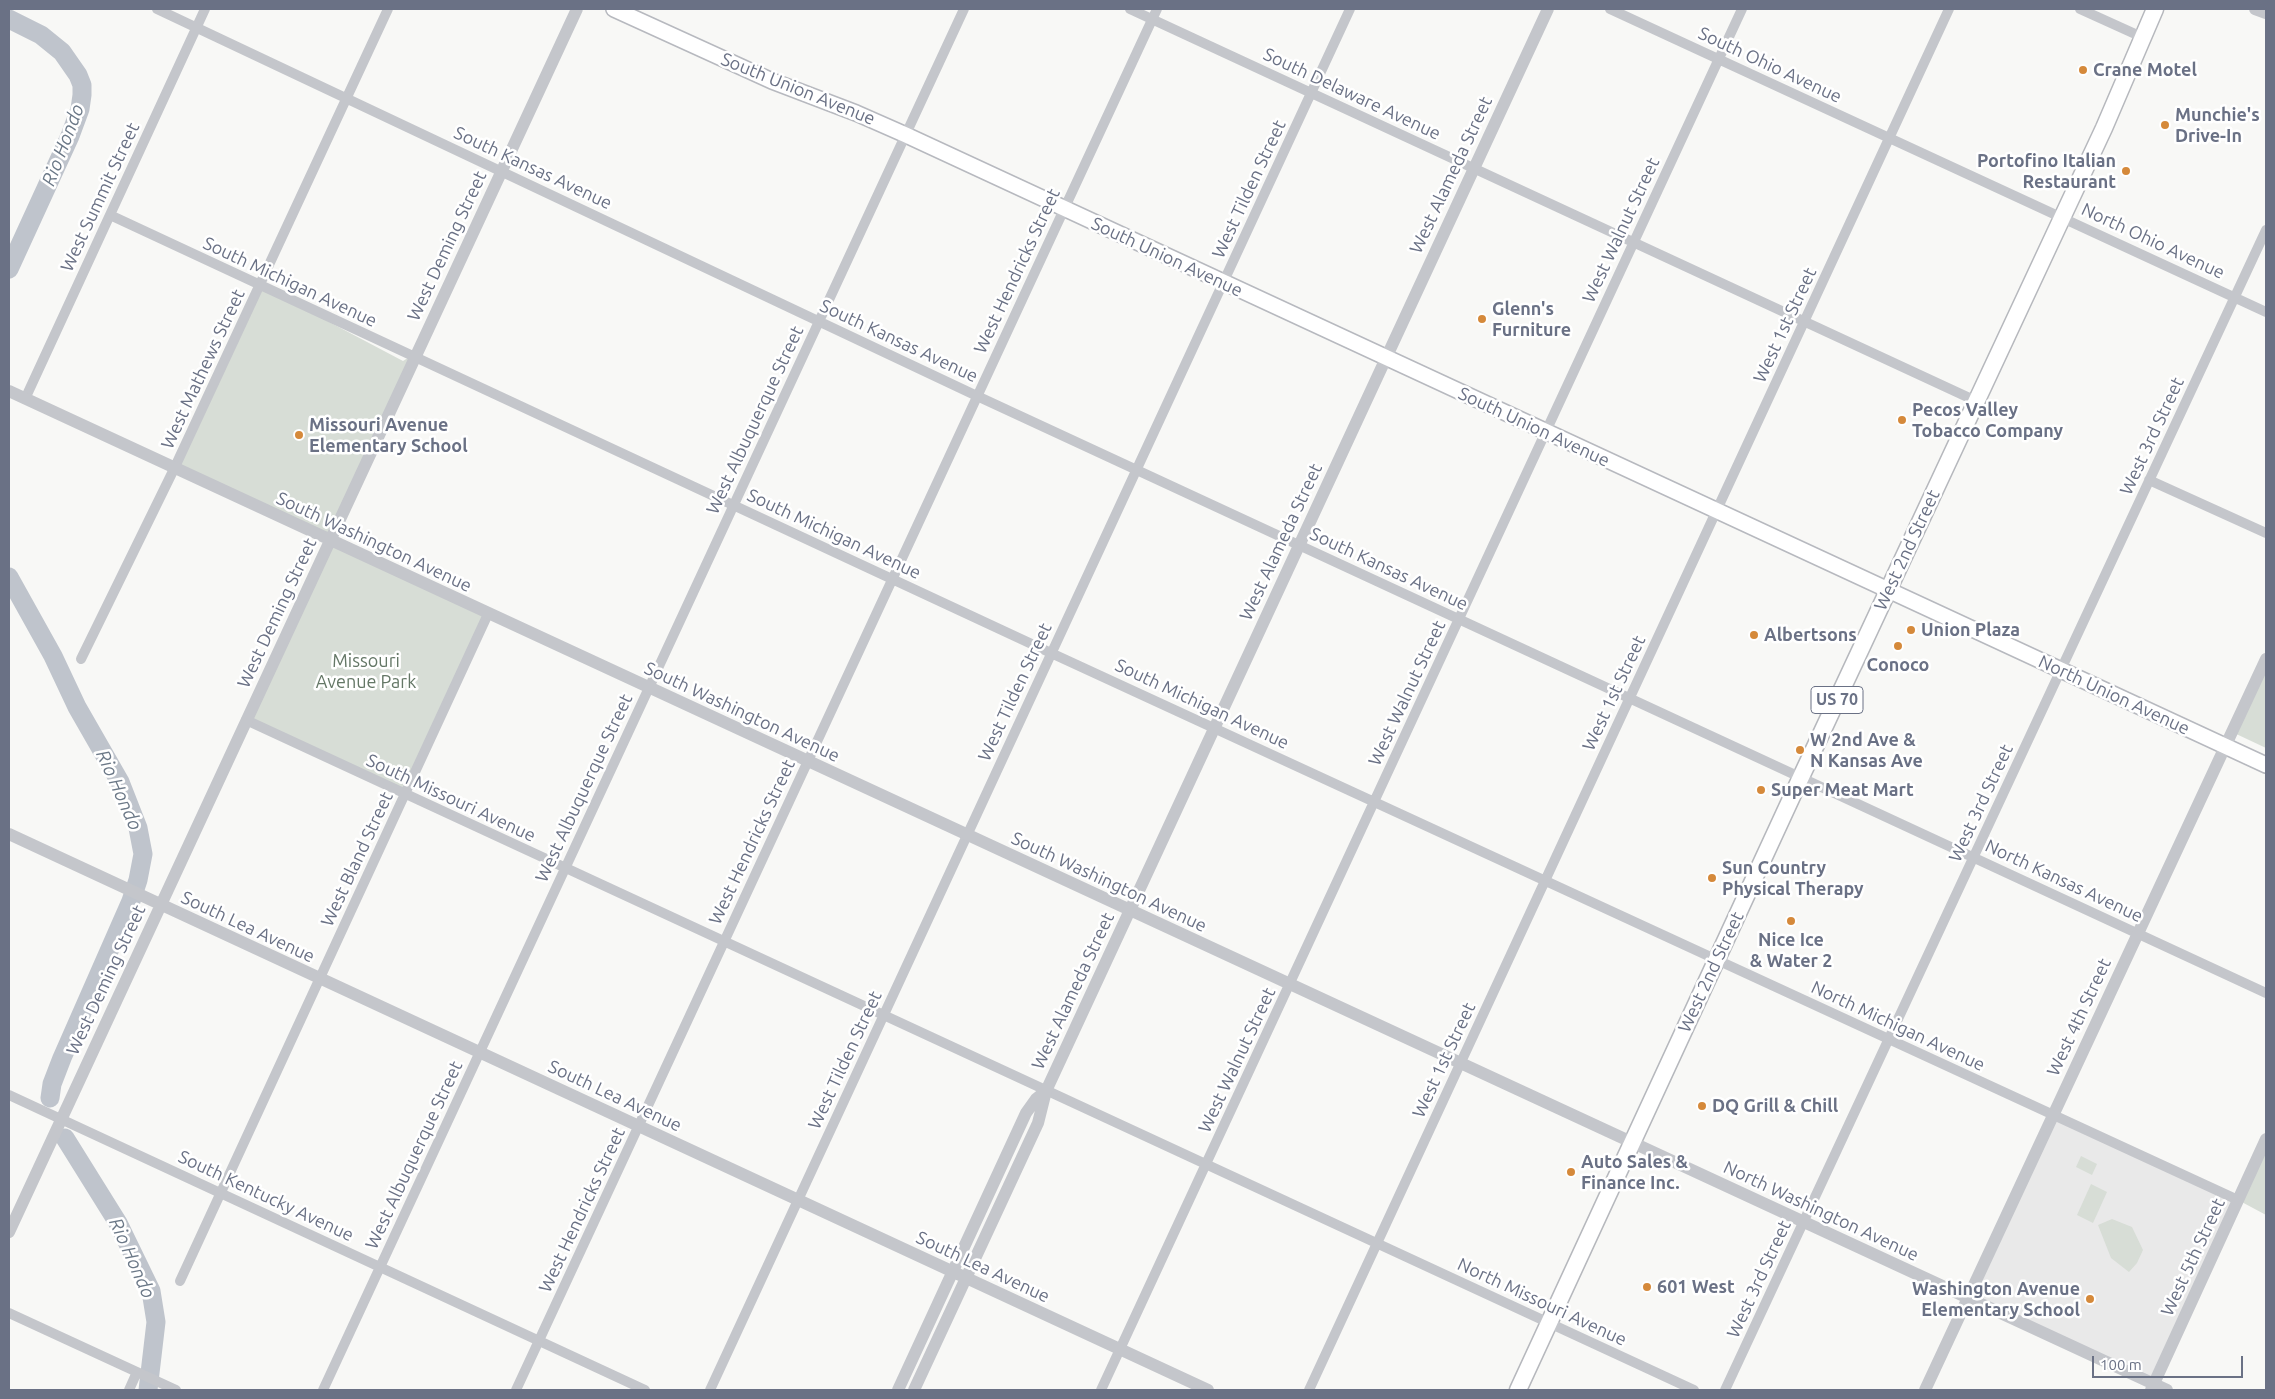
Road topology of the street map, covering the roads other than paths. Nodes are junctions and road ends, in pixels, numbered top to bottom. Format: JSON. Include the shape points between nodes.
{"nodes":[{"id":1,"x":157,"y":9,"type":"edge"},
{"id":2,"x":205,"y":9,"type":"edge"},
{"id":3,"x":388,"y":9,"type":"edge"},
{"id":4,"x":577,"y":9,"type":"edge"},
{"id":5,"x":614,"y":9,"type":"edge"},
{"id":6,"x":964,"y":9,"type":"edge"},
{"id":7,"x":1130,"y":9,"type":"edge"},
{"id":8,"x":1157,"y":9,"type":"edge"},
{"id":9,"x":1350,"y":9,"type":"edge"},
{"id":10,"x":1548,"y":9,"type":"edge"},
{"id":11,"x":1610,"y":9,"type":"edge"},
{"id":12,"x":1742,"y":9,"type":"edge"},
{"id":13,"x":1949,"y":9,"type":"edge"},
{"id":14,"x":2080,"y":9,"type":"edge"},
{"id":15,"x":2155,"y":9,"type":"edge"},
{"id":16,"x":2255,"y":9,"type":"edge"},
{"id":17,"x":2266,"y":14,"type":"edge"},
{"id":18,"x":1152,"y":19,"type":"junction"},
{"id":19,"x":197,"y":27,"type":"junction"},
{"id":20,"x":2144,"y":38,"type":"junction"},
{"id":21,"x":1719,"y":59,"type":"junction"},
{"id":22,"x":1311,"y":93,"type":"junction"},
{"id":23,"x":346,"y":98,"type":"junction"},
{"id":24,"x":906,"y":135,"type":"junction"},
{"id":25,"x":1889,"y":138,"type":"junction"},
{"id":26,"x":1474,"y":168,"type":"junction"},
{"id":27,"x":501,"y":170,"type":"junction"},
{"id":28,"x":1064,"y":209,"type":"junction"},
{"id":29,"x":110,"y":215,"type":"junction"},
{"id":30,"x":2062,"y":217,"type":"junction"},
{"id":31,"x":2266,"y":230,"type":"edge"},
{"id":32,"x":1634,"y":242,"type":"junction"},
{"id":33,"x":1223,"y":283,"type":"junction"},
{"id":34,"x":260,"y":286,"type":"junction"},
{"id":35,"x":2235,"y":297,"type":"junction"},
{"id":36,"x":2266,"y":312,"type":"edge"},
{"id":37,"x":1805,"y":320,"type":"junction"},
{"id":38,"x":818,"y":321,"type":"junction"},
{"id":39,"x":415,"y":358,"type":"junction"},
{"id":40,"x":1385,"y":358,"type":"junction"},
{"id":41,"x":9,"y":391,"type":"edge"},
{"id":42,"x":977,"y":396,"type":"junction"},
{"id":43,"x":24,"y":399,"type":"junction"},
{"id":44,"x":1976,"y":401,"type":"junction"},
{"id":45,"x":1546,"y":432,"type":"junction"},
{"id":46,"x":174,"y":469,"type":"junction"},
{"id":47,"x":1136,"y":470,"type":"junction"},
{"id":48,"x":2149,"y":480,"type":"junction"},
{"id":49,"x":733,"y":505,"type":"junction"},
{"id":50,"x":1717,"y":511,"type":"junction"},
{"id":51,"x":2266,"y":533,"type":"edge"},
{"id":52,"x":330,"y":541,"type":"junction"},
{"id":53,"x":1299,"y":545,"type":"junction"},
{"id":54,"x":893,"y":579,"type":"junction"},
{"id":55,"x":1888,"y":590,"type":"junction"},
{"id":56,"x":488,"y":614,"type":"junction"},
{"id":57,"x":1459,"y":620,"type":"junction"},
{"id":58,"x":1051,"y":654,"type":"junction"},
{"id":59,"x":81,"y":659,"type":"dead end"},
{"id":60,"x":2266,"y":659,"type":"edge"},
{"id":61,"x":2060,"y":670,"type":"junction"},
{"id":62,"x":648,"y":688,"type":"junction"},
{"id":63,"x":1629,"y":699,"type":"junction"},
{"id":64,"x":246,"y":720,"type":"junction"},
{"id":65,"x":1214,"y":727,"type":"junction"},
{"id":66,"x":2226,"y":746,"type":"junction"},
{"id":67,"x":808,"y":762,"type":"junction"},
{"id":68,"x":2266,"y":765,"type":"edge"},
{"id":69,"x":1801,"y":777,"type":"junction"},
{"id":70,"x":405,"y":794,"type":"junction"},
{"id":71,"x":1374,"y":802,"type":"junction"},
{"id":72,"x":9,"y":834,"type":"edge"},
{"id":73,"x":967,"y":836,"type":"junction"},
{"id":74,"x":1973,"y":857,"type":"junction"},
{"id":75,"x":565,"y":868,"type":"junction"},
{"id":76,"x":1545,"y":881,"type":"junction"},
{"id":77,"x":160,"y":905,"type":"junction"},
{"id":78,"x":1129,"y":911,"type":"junction"},
{"id":79,"x":2138,"y":933,"type":"junction"},
{"id":80,"x":724,"y":942,"type":"junction"},
{"id":81,"x":1716,"y":960,"type":"junction"},
{"id":82,"x":320,"y":979,"type":"junction"},
{"id":83,"x":1290,"y":985,"type":"junction"},
{"id":84,"x":2266,"y":993,"type":"edge"},
{"id":85,"x":883,"y":1015,"type":"junction"},
{"id":86,"x":1888,"y":1040,"type":"junction"},
{"id":87,"x":480,"y":1053,"type":"junction"},
{"id":88,"x":1460,"y":1064,"type":"junction"},
{"id":89,"x":1046,"y":1091,"type":"junction"},
{"id":90,"x":9,"y":1095,"type":"edge"},
{"id":91,"x":2052,"y":1115,"type":"junction"},
{"id":92,"x":60,"y":1119,"type":"junction"},
{"id":93,"x":638,"y":1126,"type":"junction"},
{"id":94,"x":2266,"y":1139,"type":"edge"},
{"id":95,"x":1632,"y":1143,"type":"junction"},
{"id":96,"x":1206,"y":1165,"type":"junction"},
{"id":97,"x":221,"y":1193,"type":"junction"},
{"id":98,"x":798,"y":1200,"type":"junction"},
{"id":99,"x":2238,"y":1200,"type":"junction"},
{"id":100,"x":1803,"y":1222,"type":"junction"},
{"id":101,"x":9,"y":1232,"type":"edge"},
{"id":102,"x":1377,"y":1244,"type":"junction"},
{"id":103,"x":380,"y":1268,"type":"junction"},
{"id":104,"x":952,"y":1272,"type":"junction"},
{"id":105,"x":967,"y":1279,"type":"junction"},
{"id":106,"x":180,"y":1282,"type":"dead end"},
{"id":107,"x":1968,"y":1298,"type":"junction"},
{"id":108,"x":9,"y":1313,"type":"edge"},
{"id":109,"x":1549,"y":1323,"type":"junction"},
{"id":110,"x":539,"y":1341,"type":"junction"},
{"id":111,"x":1120,"y":1350,"type":"junction"},
{"id":112,"x":137,"y":1372,"type":"junction"},
{"id":113,"x":2152,"y":1387,"type":"edge"},
{"id":114,"x":129,"y":1390,"type":"edge"},
{"id":115,"x":176,"y":1390,"type":"edge"},
{"id":116,"x":323,"y":1390,"type":"edge"},
{"id":117,"x":516,"y":1390,"type":"edge"},
{"id":118,"x":645,"y":1390,"type":"edge"},
{"id":119,"x":710,"y":1390,"type":"edge"},
{"id":120,"x":898,"y":1390,"type":"edge"},
{"id":121,"x":914,"y":1390,"type":"edge"},
{"id":122,"x":1102,"y":1390,"type":"edge"},
{"id":123,"x":1208,"y":1390,"type":"edge"},
{"id":124,"x":1309,"y":1390,"type":"edge"},
{"id":125,"x":1518,"y":1390,"type":"edge"},
{"id":126,"x":1694,"y":1390,"type":"edge"},
{"id":127,"x":1725,"y":1390,"type":"edge"},
{"id":128,"x":1926,"y":1390,"type":"edge"},
{"id":129,"x":2167,"y":1390,"type":"edge"}],
"edges":[{"from":1,"to":19,"type":"street","name":"South Kansas Avenue"},
{"from":2,"to":19,"type":"street","name":"West Summit Street"},
{"from":3,"to":23,"type":"street","name":"West Mathews Street"},
{"from":4,"to":27,"type":"street","name":"West Deming Street"},
{"from":5,"to":24,"type":"main road","name":"South Union Avenue","via":[[765,78]]},
{"from":6,"to":24,"type":"street","name":"West Albuquerque Street"},
{"from":7,"to":18,"type":"street","name":"South Delaware Avenue"},
{"from":8,"to":18,"type":"street","name":"West Hendricks Street"},
{"from":9,"to":22,"type":"street","name":"West Tilden Street"},
{"from":10,"to":26,"type":"street","name":"West Alameda Street"},
{"from":11,"to":21,"type":"street","name":"South Ohio Avenue"},
{"from":12,"to":21,"type":"street","name":"West Walnut Street"},
{"from":13,"to":25,"type":"street","name":"West 1st Street"},
{"from":14,"to":20,"type":"street"},
{"from":15,"to":20,"type":"main road","name":"West 2nd Street","number":"US 70"},
{"from":16,"to":17,"type":"street"},
{"from":18,"to":22,"type":"street","name":"South Delaware Avenue"},
{"from":18,"to":28,"type":"street","name":"West Hendricks Street"},
{"from":19,"to":23,"type":"street","name":"South Kansas Avenue"},
{"from":19,"to":29,"type":"street","name":"West Summit Street"},
{"from":20,"to":30,"type":"main road","name":"West 2nd Street","number":"US 70"},
{"from":21,"to":25,"type":"street","name":"South Ohio Avenue"},
{"from":21,"to":32,"type":"street","name":"West Walnut Street"},
{"from":22,"to":26,"type":"street","name":"South Delaware Avenue"},
{"from":22,"to":33,"type":"street","name":"West Tilden Street"},
{"from":23,"to":27,"type":"street","name":"South Kansas Avenue"},
{"from":23,"to":34,"type":"street","name":"West Mathews Street"},
{"from":24,"to":28,"type":"main road","name":"South Union Avenue"},
{"from":24,"to":38,"type":"street","name":"West Albuquerque Street"},
{"from":25,"to":30,"type":"street","name":"North Ohio Avenue"},
{"from":25,"to":37,"type":"street","name":"West 1st Street"},
{"from":26,"to":32,"type":"street","name":"South Delaware Avenue"},
{"from":26,"to":40,"type":"street","name":"West Alameda Street"},
{"from":27,"to":38,"type":"street","name":"South Kansas Avenue"},
{"from":27,"to":39,"type":"street","name":"West Deming Street"},
{"from":28,"to":33,"type":"main road","name":"South Union Avenue"},
{"from":28,"to":42,"type":"street","name":"West Hendricks Street"},
{"from":29,"to":34,"type":"street","name":"South Michigan Avenue"},
{"from":29,"to":43,"type":"street","name":"West Summit Street"},
{"from":30,"to":35,"type":"street","name":"North Ohio Avenue"},
{"from":30,"to":44,"type":"main road","name":"West 2nd Street","number":"US 70"},
{"from":31,"to":35,"type":"street","name":"West 3rd Street"},
{"from":32,"to":37,"type":"street","name":"South Delaware Avenue"},
{"from":32,"to":45,"type":"street","name":"West Walnut Street"},
{"from":33,"to":40,"type":"main road","name":"South Union Avenue"},
{"from":33,"to":47,"type":"street","name":"West Tilden Street"},
{"from":34,"to":39,"type":"street","name":"South Michigan Avenue"},
{"from":34,"to":46,"type":"street","name":"West Mathews Street"},
{"from":35,"to":36,"type":"street","name":"North Ohio Avenue"},
{"from":35,"to":48,"type":"street","name":"West 3rd Street"},
{"from":37,"to":44,"type":"street","name":"South Delaware Avenue"},
{"from":37,"to":50,"type":"street","name":"West 1st Street"},
{"from":38,"to":42,"type":"street","name":"South Kansas Avenue"},
{"from":38,"to":49,"type":"street","name":"West Albuquerque Street"},
{"from":39,"to":49,"type":"street","name":"South Michigan Avenue"},
{"from":39,"to":52,"type":"street","name":"West Deming Street"},
{"from":40,"to":45,"type":"main road","name":"South Union Avenue"},
{"from":40,"to":53,"type":"street","name":"West Alameda Street"},
{"from":41,"to":43,"type":"street","name":"South Washington Avenue"},
{"from":42,"to":47,"type":"street","name":"South Kansas Avenue"},
{"from":42,"to":54,"type":"street","name":"West Hendricks Street"},
{"from":43,"to":46,"type":"street","name":"South Washington Avenue"},
{"from":44,"to":55,"type":"main road","name":"West 2nd Street","number":"US 70"},
{"from":45,"to":50,"type":"main road","name":"South Union Avenue"},
{"from":45,"to":57,"type":"street","name":"West Walnut Street"},
{"from":46,"to":52,"type":"street","name":"South Washington Avenue"},
{"from":46,"to":59,"type":"street","name":"West Mathews Street"},
{"from":47,"to":53,"type":"street","name":"South Kansas Avenue"},
{"from":47,"to":58,"type":"street","name":"West Tilden Street"},
{"from":48,"to":51,"type":"street"},
{"from":48,"to":61,"type":"street","name":"West 3rd Street"},
{"from":49,"to":54,"type":"street","name":"South Michigan Avenue"},
{"from":49,"to":62,"type":"street","name":"West Albuquerque Street"},
{"from":50,"to":55,"type":"main road","name":"North Union Avenue"},
{"from":50,"to":63,"type":"street","name":"West 1st Street"},
{"from":52,"to":56,"type":"street","name":"South Washington Avenue"},
{"from":52,"to":64,"type":"street","name":"West Deming Street"},
{"from":53,"to":57,"type":"street","name":"South Kansas Avenue"},
{"from":53,"to":65,"type":"street","name":"West Alameda Street"},
{"from":54,"to":58,"type":"street","name":"South Michigan Avenue"},
{"from":54,"to":67,"type":"street","name":"West Hendricks Street"},
{"from":55,"to":61,"type":"main road","name":"North Union Avenue"},
{"from":55,"to":69,"type":"main road","name":"West 2nd Street","number":"US 70"},
{"from":56,"to":62,"type":"street","name":"South Washington Avenue"},
{"from":56,"to":70,"type":"street","name":"West Bland Street"},
{"from":57,"to":63,"type":"street","name":"South Kansas Avenue"},
{"from":57,"to":71,"type":"street","name":"West Walnut Street"},
{"from":58,"to":65,"type":"street","name":"South Michigan Avenue"},
{"from":58,"to":73,"type":"street","name":"West Tilden Street"},
{"from":60,"to":66,"type":"street","name":"West 4th Street"},
{"from":61,"to":66,"type":"main road","name":"North Union Avenue"},
{"from":61,"to":74,"type":"street","name":"West 3rd Street"},
{"from":62,"to":67,"type":"street","name":"South Washington Avenue"},
{"from":62,"to":75,"type":"street","name":"West Albuquerque Street"},
{"from":63,"to":69,"type":"street","name":"North Kansas Avenue"},
{"from":63,"to":76,"type":"street","name":"West 1st Street"},
{"from":64,"to":70,"type":"street","name":"South Missouri Avenue"},
{"from":64,"to":77,"type":"street","name":"West Deming Street"},
{"from":65,"to":71,"type":"street","name":"South Michigan Avenue"},
{"from":65,"to":78,"type":"street","name":"West Alameda Street"},
{"from":66,"to":68,"type":"main road","name":"North Union Avenue"},
{"from":66,"to":79,"type":"street","name":"West 4th Street"},
{"from":67,"to":73,"type":"street","name":"South Washington Avenue"},
{"from":67,"to":80,"type":"street","name":"West Hendricks Street"},
{"from":69,"to":74,"type":"street","name":"North Kansas Avenue"},
{"from":69,"to":81,"type":"main road","name":"West 2nd Street","number":"US 70"},
{"from":70,"to":75,"type":"street","name":"South Missouri Avenue"},
{"from":70,"to":82,"type":"street","name":"West Bland Street"},
{"from":71,"to":76,"type":"street","name":"South Michigan Avenue"},
{"from":71,"to":83,"type":"street","name":"West Walnut Street"},
{"from":72,"to":77,"type":"street","name":"South Lea Avenue"},
{"from":73,"to":78,"type":"street","name":"South Washington Avenue"},
{"from":73,"to":85,"type":"street","name":"West Tilden Street"},
{"from":74,"to":79,"type":"street","name":"North Kansas Avenue"},
{"from":74,"to":86,"type":"street","name":"West 3rd Street"},
{"from":75,"to":80,"type":"street","name":"South Missouri Avenue"},
{"from":75,"to":87,"type":"street","name":"West Albuquerque Street"},
{"from":76,"to":81,"type":"street","name":"North Michigan Avenue"},
{"from":76,"to":88,"type":"street","name":"West 1st Street"},
{"from":77,"to":82,"type":"street","name":"South Lea Avenue"},
{"from":77,"to":92,"type":"street","name":"West Deming Street"},
{"from":78,"to":83,"type":"street","name":"South Washington Avenue"},
{"from":78,"to":89,"type":"street","name":"West Alameda Street"},
{"from":79,"to":84,"type":"street","name":"North Kansas Avenue"},
{"from":79,"to":91,"type":"street","name":"West 4th Street"},
{"from":80,"to":85,"type":"street","name":"South Missouri Avenue"},
{"from":80,"to":93,"type":"street","name":"West Hendricks Street"},
{"from":81,"to":86,"type":"street","name":"North Michigan Avenue"},
{"from":81,"to":95,"type":"main road","name":"West 2nd Street","number":"US 70"},
{"from":82,"to":87,"type":"street","name":"South Lea Avenue"},
{"from":82,"to":97,"type":"street","name":"West Bland Street"},
{"from":83,"to":88,"type":"street","name":"South Washington Avenue"},
{"from":83,"to":96,"type":"street","name":"West Walnut Street"},
{"from":85,"to":89,"type":"street","name":"South Missouri Avenue"},
{"from":85,"to":98,"type":"street","name":"West Tilden Street"},
{"from":86,"to":91,"type":"street","name":"North Michigan Avenue"},
{"from":86,"to":100,"type":"street","name":"West 3rd Street"},
{"from":87,"to":93,"type":"street","name":"South Lea Avenue"},
{"from":87,"to":103,"type":"street","name":"West Albuquerque Street"},
{"from":88,"to":95,"type":"street","name":"North Washington Avenue"},
{"from":88,"to":102,"type":"street","name":"West 1st Street"},
{"from":89,"to":96,"type":"street","name":"South Missouri Avenue"},
{"from":89,"to":104,"type":"street","name":"West Alameda Street","via":[[1026,1113]]},
{"from":89,"to":105,"type":"street","name":"West Alameda Street","via":[[1038,1123]]},
{"from":90,"to":92,"type":"street","name":"South Kentucky Avenue"},
{"from":91,"to":99,"type":"street","name":"North Michigan Avenue"},
{"from":91,"to":107,"type":"street","name":"West 4th Street"},
{"from":92,"to":97,"type":"street","name":"South Kentucky Avenue"},
{"from":92,"to":101,"type":"street","name":"West Deming Street"},
{"from":93,"to":98,"type":"street","name":"South Lea Avenue"},
{"from":93,"to":110,"type":"street","name":"West Hendricks Street"},
{"from":94,"to":99,"type":"street","name":"West 5th Street"},
{"from":95,"to":100,"type":"street","name":"North Washington Avenue"},
{"from":95,"to":109,"type":"main road","name":"West 2nd Street","number":"US 70"},
{"from":96,"to":102,"type":"street","name":"South Missouri Avenue"},
{"from":96,"to":111,"type":"street","name":"West Walnut Street"},
{"from":97,"to":103,"type":"street","name":"South Kentucky Avenue"},
{"from":97,"to":106,"type":"street","name":"West Bland Street"},
{"from":98,"to":104,"type":"street","name":"South Lea Avenue"},
{"from":98,"to":119,"type":"street","name":"West Tilden Street"},
{"from":99,"to":113,"type":"street","name":"West 5th Street"},
{"from":100,"to":107,"type":"street","name":"North Washington Avenue"},
{"from":100,"to":127,"type":"street","name":"West 3rd Street"},
{"from":102,"to":109,"type":"street","name":"North Missouri Avenue"},
{"from":102,"to":124,"type":"street","name":"West 1st Street"},
{"from":103,"to":110,"type":"street","name":"South Kentucky Avenue"},
{"from":103,"to":116,"type":"street","name":"West Albuquerque Street"},
{"from":104,"to":105,"type":"street","name":"South Lea Avenue"},
{"from":104,"to":120,"type":"street","name":"West Alameda Street"},
{"from":105,"to":111,"type":"street","name":"South Lea Avenue"},
{"from":105,"to":121,"type":"street","name":"West Alameda Street"},
{"from":107,"to":113,"type":"street","name":"North Washington Avenue"},
{"from":107,"to":128,"type":"street","name":"West 4th Street"},
{"from":108,"to":112,"type":"street"},
{"from":109,"to":125,"type":"main road","name":"West 2nd Street","number":"US 70"},
{"from":109,"to":126,"type":"street","name":"North Missouri Avenue"},
{"from":110,"to":117,"type":"street","name":"West Hendricks Street"},
{"from":110,"to":118,"type":"street","name":"South Kentucky Avenue"},
{"from":111,"to":122,"type":"street","name":"West Walnut Street"},
{"from":111,"to":123,"type":"street","name":"South Lea Avenue"},
{"from":112,"to":114,"type":"street"},
{"from":112,"to":115,"type":"street"},
{"from":113,"to":129,"type":"street","name":"North Washington Avenue"}]}
